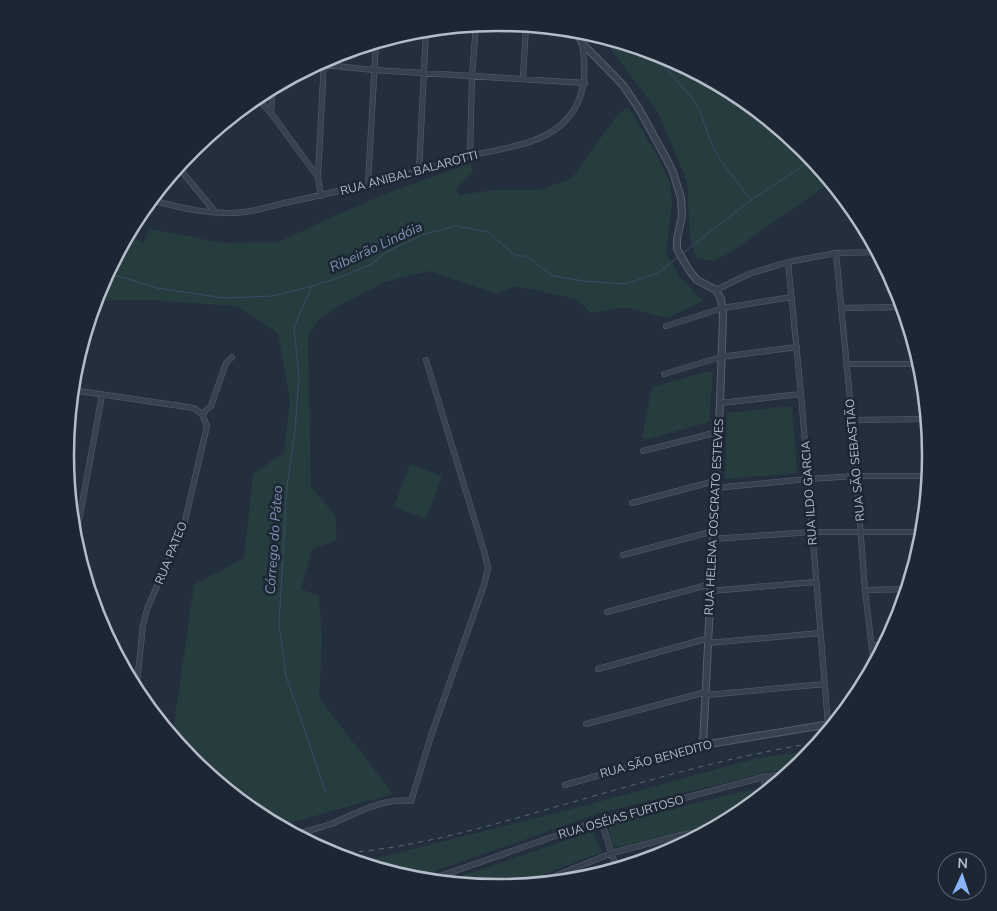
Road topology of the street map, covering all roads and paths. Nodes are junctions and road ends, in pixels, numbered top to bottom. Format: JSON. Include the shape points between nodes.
{"nodes":[{"id":1,"x":475,"y":32,"type":"edge"},
{"id":2,"x":526,"y":32,"type":"edge"},
{"id":3,"x":426,"y":38,"type":"edge"},
{"id":4,"x":581,"y":39,"type":"edge"},
{"id":5,"x":582,"y":43,"type":"junction"},
{"id":6,"x":375,"y":50,"type":"edge"},
{"id":7,"x":335,"y":65,"type":"edge"},
{"id":8,"x":324,"y":69,"type":"edge"},
{"id":9,"x":374,"y":70,"type":"junction"},
{"id":10,"x":424,"y":72,"type":"junction"},
{"id":11,"x":472,"y":75,"type":"junction"},
{"id":12,"x":523,"y":78,"type":"junction"},
{"id":13,"x":585,"y":83,"type":"junction"},
{"id":14,"x":272,"y":97,"type":"edge"},
{"id":15,"x":262,"y":104,"type":"edge"},
{"id":16,"x":271,"y":113,"type":"junction"},
{"id":17,"x":470,"y":156,"type":"junction"},
{"id":18,"x":419,"y":171,"type":"junction"},
{"id":19,"x":183,"y":173,"type":"edge"},
{"id":20,"x":318,"y":177,"type":"junction"},
{"id":21,"x":368,"y":184,"type":"junction"},
{"id":22,"x":320,"y":196,"type":"junction"},
{"id":23,"x":159,"y":202,"type":"edge"},
{"id":24,"x":216,"y":213,"type":"junction"},
{"id":25,"x":871,"y":252,"type":"edge"},
{"id":26,"x":836,"y":253,"type":"junction"},
{"id":27,"x":788,"y":262,"type":"junction"},
{"id":28,"x":716,"y":290,"type":"junction"},
{"id":29,"x":792,"y":297,"type":"junction"},
{"id":30,"x":895,"y":307,"type":"edge"},
{"id":31,"x":722,"y":308,"type":"junction"},
{"id":32,"x":841,"y":308,"type":"junction"},
{"id":33,"x":666,"y":326,"type":"dead end"},
{"id":34,"x":797,"y":347,"type":"junction"},
{"id":35,"x":232,"y":357,"type":"dead end"},
{"id":36,"x":721,"y":357,"type":"junction"},
{"id":37,"x":426,"y":360,"type":"dead end"},
{"id":38,"x":846,"y":364,"type":"junction"},
{"id":39,"x":913,"y":364,"type":"edge"},
{"id":40,"x":664,"y":374,"type":"dead end"},
{"id":41,"x":79,"y":391,"type":"edge"},
{"id":42,"x":102,"y":394,"type":"junction"},
{"id":43,"x":801,"y":394,"type":"junction"},
{"id":44,"x":720,"y":403,"type":"junction"},
{"id":45,"x":202,"y":414,"type":"junction"},
{"id":46,"x":921,"y":419,"type":"edge"},
{"id":47,"x":852,"y":420,"type":"junction"},
{"id":48,"x":718,"y":432,"type":"junction"},
{"id":49,"x":643,"y":451,"type":"dead end"},
{"id":50,"x":856,"y":476,"type":"junction"},
{"id":51,"x":922,"y":476,"type":"edge"},
{"id":52,"x":808,"y":479,"type":"junction"},
{"id":53,"x":715,"y":485,"type":"junction"},
{"id":54,"x":632,"y":503,"type":"dead end"},
{"id":55,"x":79,"y":517,"type":"edge"},
{"id":56,"x":714,"y":531,"type":"junction"},
{"id":57,"x":812,"y":532,"type":"junction"},
{"id":58,"x":860,"y":532,"type":"junction"},
{"id":59,"x":916,"y":532,"type":"edge"},
{"id":60,"x":713,"y":539,"type":"junction"},
{"id":61,"x":623,"y":555,"type":"dead end"},
{"id":62,"x":815,"y":582,"type":"junction"},
{"id":63,"x":711,"y":588,"type":"junction"},
{"id":64,"x":901,"y":589,"type":"edge"},
{"id":65,"x":865,"y":590,"type":"junction"},
{"id":66,"x":608,"y":612,"type":"dead end"},
{"id":67,"x":820,"y":633,"type":"junction"},
{"id":68,"x":708,"y":641,"type":"junction"},
{"id":69,"x":872,"y":645,"type":"junction"},
{"id":70,"x":878,"y":645,"type":"edge"},
{"id":71,"x":873,"y":655,"type":"edge"},
{"id":72,"x":598,"y":669,"type":"dead end"},
{"id":73,"x":137,"y":678,"type":"edge"},
{"id":74,"x":825,"y":684,"type":"junction"},
{"id":75,"x":706,"y":693,"type":"junction"},
{"id":76,"x":828,"y":722,"type":"edge"},
{"id":77,"x":586,"y":724,"type":"dead end"},
{"id":78,"x":826,"y":724,"type":"edge"},
{"id":79,"x":703,"y":745,"type":"junction"},
{"id":80,"x":776,"y":776,"type":"edge"},
{"id":81,"x":764,"y":777,"type":"junction"},
{"id":82,"x":565,"y":785,"type":"dead end"},
{"id":83,"x":765,"y":786,"type":"edge"},
{"id":84,"x":602,"y":820,"type":"junction"},
{"id":85,"x":304,"y":832,"type":"edge"},
{"id":86,"x":691,"y":833,"type":"edge"},
{"id":87,"x":612,"y":853,"type":"junction"},
{"id":88,"x":615,"y":863,"type":"edge"},
{"id":89,"x":441,"y":876,"type":"edge"},
{"id":90,"x":556,"y":876,"type":"edge"}],
"edges":[{"from":1,"to":11,"type":"street"},
{"from":2,"to":12,"type":"street"},
{"from":3,"to":10,"type":"street"},
{"from":4,"to":5,"type":"street","name":"RUA ANIBAL BALAROTTI"},
{"from":5,"to":13,"type":"street","name":"RUA ANIBAL BALAROTTI"},
{"from":5,"to":28,"type":"street","via":[[623,85],[639,109],[673,172],[681,198],[677,249],[697,280]]},
{"from":6,"to":9,"type":"street"},
{"from":7,"to":9,"type":"street"},
{"from":8,"to":20,"type":"street"},
{"from":9,"to":10,"type":"street"},
{"from":9,"to":21,"type":"street"},
{"from":10,"to":11,"type":"street"},
{"from":10,"to":18,"type":"street"},
{"from":11,"to":12,"type":"street"},
{"from":11,"to":17,"type":"street"},
{"from":12,"to":13,"type":"street"},
{"from":13,"to":17,"type":"street","name":"RUA ANIBAL BALAROTTI","via":[[573,111],[556,130],[494,152]]},
{"from":14,"to":16,"type":"street"},
{"from":15,"to":16,"type":"street"},
{"from":16,"to":20,"type":"street"},
{"from":17,"to":18,"type":"street","name":"RUA ANIBAL BALAROTTI"},
{"from":18,"to":21,"type":"street","name":"RUA ANIBAL BALAROTTI"},
{"from":19,"to":24,"type":"street"},
{"from":20,"to":22,"type":"street"},
{"from":21,"to":22,"type":"street","name":"RUA ANIBAL BALAROTTI"},
{"from":22,"to":24,"type":"street","name":"RUA ANIBAL BALAROTTI","via":[[244,212]]},
{"from":23,"to":24,"type":"street","name":"RUA ANIBAL BALAROTTI"},
{"from":25,"to":26,"type":"street"},
{"from":26,"to":27,"type":"street"},
{"from":26,"to":32,"type":"street","name":"RUA SÃO SEBASTIÃO"},
{"from":27,"to":28,"type":"street","via":[[749,274]]},
{"from":27,"to":29,"type":"street","name":"RUA ILDO GARCIA"},
{"from":28,"to":31,"type":"street","name":"RUA HELENA COSCRATO ESTEVES"},
{"from":29,"to":31,"type":"street"},
{"from":29,"to":34,"type":"street","name":"RUA ILDO GARCIA"},
{"from":30,"to":32,"type":"street"},
{"from":31,"to":33,"type":"street"},
{"from":31,"to":36,"type":"street","name":"RUA HELENA COSCRATO ESTEVES"},
{"from":32,"to":38,"type":"street","name":"RUA SÃO SEBASTIÃO"},
{"from":34,"to":36,"type":"street"},
{"from":34,"to":43,"type":"street","name":"RUA ILDO GARCIA"},
{"from":35,"to":45,"type":"street","via":[[226,363],[211,406]]},
{"from":36,"to":40,"type":"street"},
{"from":36,"to":44,"type":"street","name":"RUA HELENA COSCRATO ESTEVES"},
{"from":37,"to":85,"type":"street","via":[[484,552],[488,568],[484,584],[411,801],[382,802]]},
{"from":38,"to":39,"type":"street"},
{"from":38,"to":47,"type":"street","name":"RUA SÃO SEBASTIÃO"},
{"from":41,"to":42,"type":"street"},
{"from":42,"to":45,"type":"street","via":[[194,408]]},
{"from":42,"to":55,"type":"street"},
{"from":43,"to":44,"type":"street"},
{"from":43,"to":52,"type":"street","name":"RUA ILDO GARCIA"},
{"from":44,"to":48,"type":"street","name":"RUA HELENA COSCRATO ESTEVES"},
{"from":45,"to":73,"type":"street","name":"RUA PATEO","via":[[207,426],[184,525],[147,609]]},
{"from":46,"to":47,"type":"street"},
{"from":47,"to":50,"type":"street","name":"RUA SÃO SEBASTIÃO"},
{"from":48,"to":49,"type":"street"},
{"from":48,"to":53,"type":"street","name":"RUA HELENA COSCRATO ESTEVES"},
{"from":50,"to":51,"type":"street"},
{"from":50,"to":52,"type":"street"},
{"from":50,"to":58,"type":"street","name":"RUA SÃO SEBASTIÃO"},
{"from":52,"to":53,"type":"street"},
{"from":52,"to":57,"type":"street","name":"RUA ILDO GARCIA"},
{"from":53,"to":54,"type":"street"},
{"from":53,"to":56,"type":"street","name":"RUA HELENA COSCRATO ESTEVES"},
{"from":56,"to":60,"type":"street","name":"RUA HELENA COSCRATO ESTEVES"},
{"from":56,"to":61,"type":"street"},
{"from":57,"to":58,"type":"street"},
{"from":57,"to":60,"type":"street"},
{"from":57,"to":62,"type":"street","name":"RUA ILDO GARCIA"},
{"from":58,"to":59,"type":"street"},
{"from":58,"to":65,"type":"street","name":"RUA SÃO SEBASTIÃO"},
{"from":60,"to":63,"type":"street","name":"RUA HELENA COSCRATO ESTEVES"},
{"from":62,"to":63,"type":"street"},
{"from":62,"to":67,"type":"street","name":"RUA ILDO GARCIA"},
{"from":63,"to":66,"type":"street"},
{"from":63,"to":68,"type":"street","name":"RUA HELENA COSCRATO ESTEVES"},
{"from":64,"to":65,"type":"street"},
{"from":65,"to":69,"type":"street","name":"RUA SÃO SEBASTIÃO"},
{"from":67,"to":68,"type":"street"},
{"from":67,"to":74,"type":"street","name":"RUA ILDO GARCIA"},
{"from":68,"to":72,"type":"street"},
{"from":68,"to":75,"type":"street","name":"RUA HELENA COSCRATO ESTEVES"},
{"from":69,"to":70,"type":"street"},
{"from":69,"to":71,"type":"street","name":"RUA SÃO SEBASTIÃO"},
{"from":74,"to":75,"type":"street"},
{"from":74,"to":76,"type":"street","name":"RUA ILDO GARCIA"},
{"from":75,"to":77,"type":"street"},
{"from":75,"to":79,"type":"street","name":"RUA HELENA COSCRATO ESTEVES"},
{"from":78,"to":79,"type":"street","name":"RUA SÃO BENEDITO"},
{"from":79,"to":82,"type":"street","name":"RUA SÃO BENEDITO"},
{"from":80,"to":81,"type":"street","name":"RUA OSÉIAS FURTOSO"},
{"from":81,"to":83,"type":"street"},
{"from":81,"to":84,"type":"street","name":"RUA OSÉIAS FURTOSO"},
{"from":84,"to":87,"type":"street"},
{"from":84,"to":89,"type":"street","name":"RUA OSÉIAS FURTOSO"},
{"from":86,"to":87,"type":"street"},
{"from":87,"to":88,"type":"street"},
{"from":87,"to":90,"type":"street"}]}
